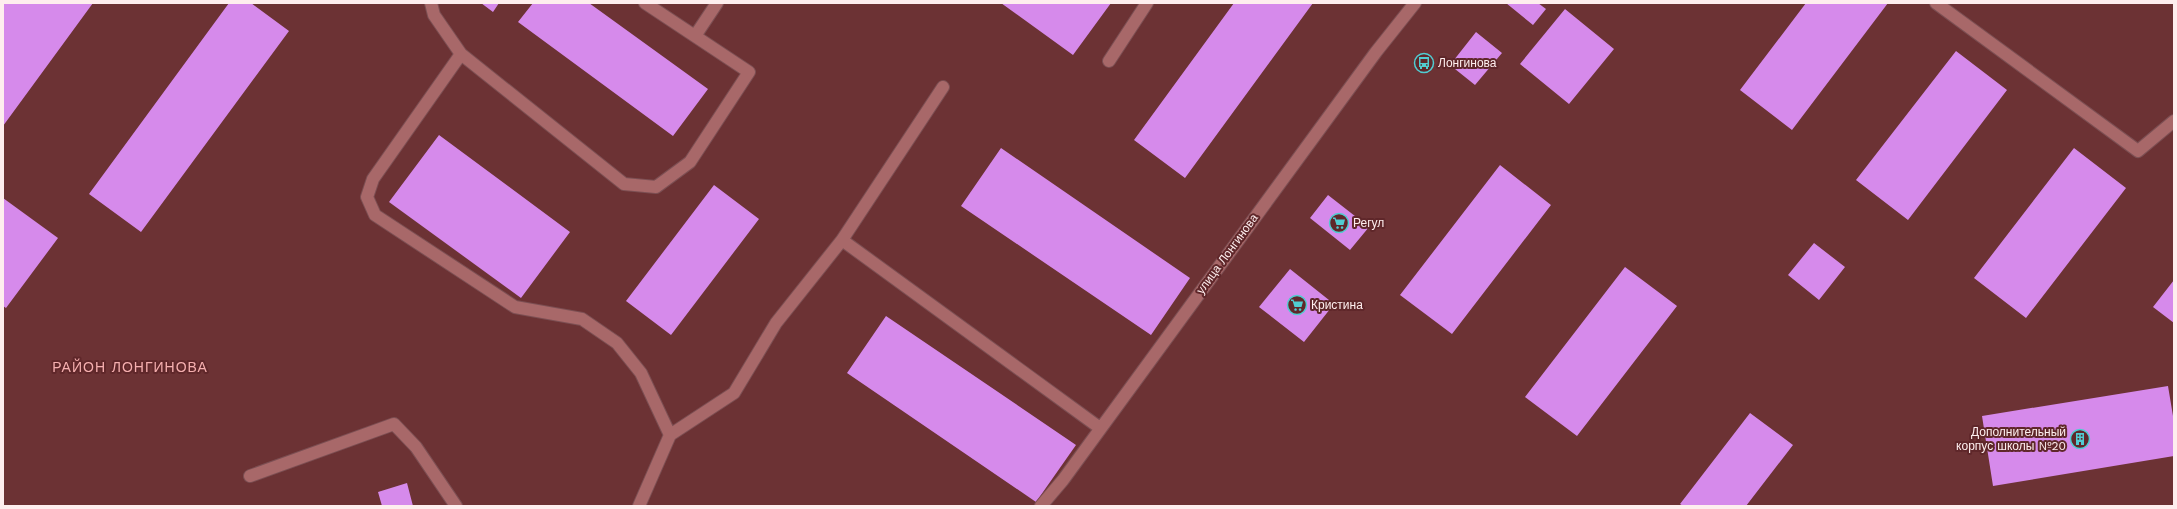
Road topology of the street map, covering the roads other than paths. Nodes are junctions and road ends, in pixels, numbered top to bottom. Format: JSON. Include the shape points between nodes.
{"nodes":[{"id":1,"x":431,"y":3,"type":"edge"},
{"id":2,"x":645,"y":3,"type":"edge"},
{"id":3,"x":717,"y":3,"type":"edge"},
{"id":4,"x":1147,"y":3,"type":"edge"},
{"id":5,"x":1415,"y":3,"type":"edge"},
{"id":6,"x":1936,"y":3,"type":"edge"},
{"id":7,"x":695,"y":36,"type":"junction"},
{"id":8,"x":460,"y":54,"type":"junction"},
{"id":9,"x":1109,"y":61,"type":"dead end"},
{"id":10,"x":943,"y":87,"type":"dead end"},
{"id":11,"x":2174,"y":121,"type":"edge"},
{"id":12,"x":842,"y":240,"type":"junction"},
{"id":13,"x":1100,"y":428,"type":"junction"},
{"id":14,"x":670,"y":435,"type":"junction"},
{"id":15,"x":250,"y":476,"type":"dead end"},
{"id":16,"x":456,"y":506,"type":"edge"},
{"id":17,"x":639,"y":506,"type":"edge"},
{"id":18,"x":1041,"y":506,"type":"edge"}],
"edges":[{"from":1,"to":8,"type":"street","via":[[434,15]]},
{"from":2,"to":7,"type":"street"},
{"from":3,"to":7,"type":"street"},
{"from":4,"to":9,"type":"street"},
{"from":5,"to":13,"type":"street","name":"улица Лонгинова","via":[[1376,52]]},
{"from":6,"to":11,"type":"street","via":[[2138,151]]},
{"from":7,"to":8,"type":"street","via":[[749,72],[690,162],[656,187],[624,184]]},
{"from":8,"to":14,"type":"street","via":[[372,179],[367,197],[375,214],[515,307],[582,319],[617,343],[641,373]]},
{"from":10,"to":12,"type":"street"},
{"from":12,"to":13,"type":"street"},
{"from":12,"to":14,"type":"street","via":[[776,324],[734,393]]},
{"from":13,"to":18,"type":"street","name":"улица Лонгинова"},
{"from":14,"to":17,"type":"street"},
{"from":15,"to":16,"type":"street","via":[[394,424],[416,447]]}]}
